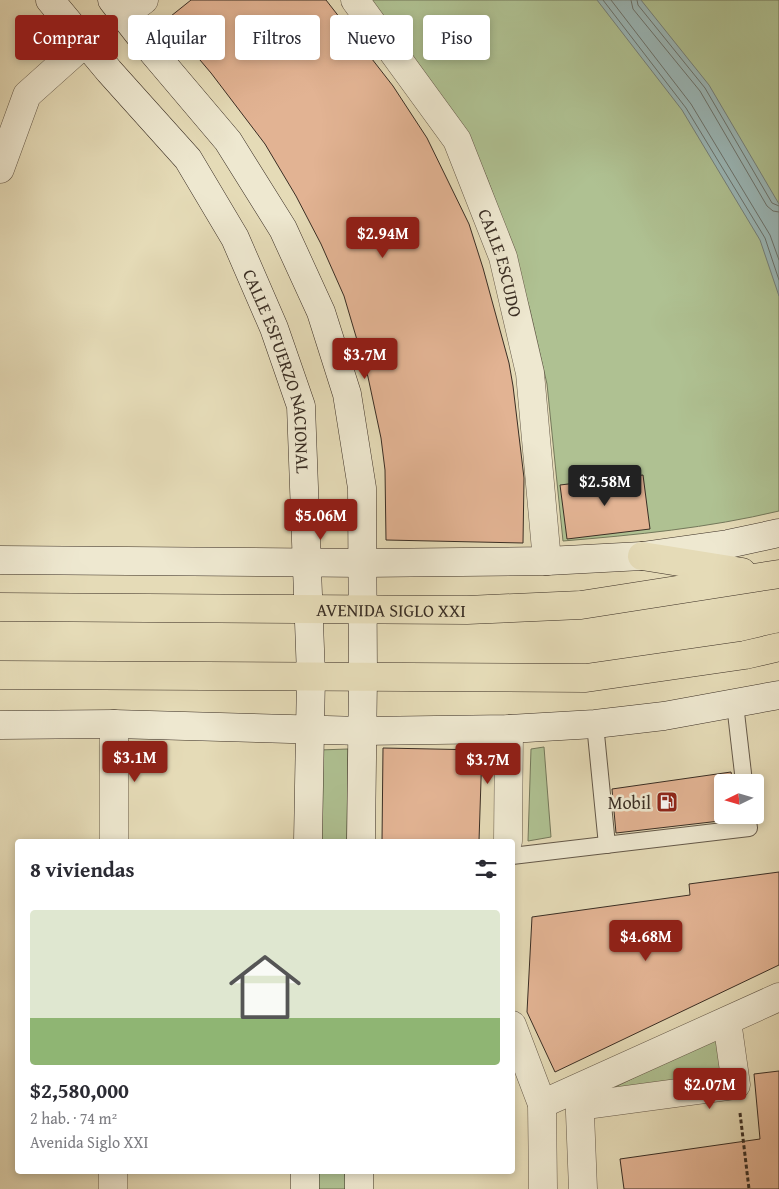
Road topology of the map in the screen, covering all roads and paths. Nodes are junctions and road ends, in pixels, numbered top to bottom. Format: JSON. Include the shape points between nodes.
{"nodes":[{"id":1,"x":50,"y":0,"type":"edge"},
{"id":2,"x":355,"y":0,"type":"edge"},
{"id":3,"x":127,"y":5,"type":"edge"},
{"id":4,"x":62,"y":15,"type":"edge"},
{"id":5,"x":66,"y":60,"type":"edge"},
{"id":6,"x":100,"y":60,"type":"edge"},
{"id":7,"x":0,"y":169,"type":"edge"},
{"id":8,"x":779,"y":533,"type":"edge"},
{"id":9,"x":642,"y":556,"type":"junction"},
{"id":10,"x":0,"y":560,"type":"edge"},
{"id":11,"x":547,"y":561,"type":"junction"},
{"id":12,"x":307,"y":562,"type":"junction"},
{"id":13,"x":363,"y":562,"type":"junction"},
{"id":14,"x":774,"y":575,"type":"edge"},
{"id":15,"x":0,"y":607,"type":"edge"},
{"id":16,"x":308,"y":609,"type":"junction"},
{"id":17,"x":362,"y":610,"type":"junction"},
{"id":18,"x":779,"y":647,"type":"edge"},
{"id":19,"x":0,"y":675,"type":"edge"},
{"id":20,"x":311,"y":676,"type":"junction"},
{"id":21,"x":363,"y":677,"type":"junction"},
{"id":22,"x":779,"y":695,"type":"edge"},
{"id":23,"x":735,"y":704,"type":"junction"},
{"id":24,"x":114,"y":724,"type":"junction"},
{"id":25,"x":595,"y":724,"type":"junction"},
{"id":26,"x":0,"y":725,"type":"edge"},
{"id":27,"x":509,"y":729,"type":"junction"},
{"id":28,"x":309,"y":731,"type":"junction"},
{"id":29,"x":362,"y":731,"type":"junction"},
{"id":30,"x":743,"y":774,"type":"edge"},
{"id":31,"x":748,"y":824,"type":"edge"},
{"id":32,"x":114,"y":839,"type":"edge"},
{"id":33,"x":308,"y":839,"type":"edge"},
{"id":34,"x":361,"y":839,"type":"edge"},
{"id":35,"x":508,"y":839,"type":"edge"},
{"id":36,"x":607,"y":845,"type":"junction"},
{"id":37,"x":515,"y":856,"type":"edge"},
{"id":38,"x":779,"y":997,"type":"edge"},
{"id":39,"x":727,"y":1021,"type":"junction"},
{"id":40,"x":515,"y":1033,"type":"edge"},
{"id":41,"x":736,"y":1085,"type":"junction"},
{"id":42,"x":580,"y":1097,"type":"junction"},
{"id":43,"x":542,"y":1104,"type":"junction"},
{"id":44,"x":113,"y":1174,"type":"edge"},
{"id":45,"x":305,"y":1174,"type":"edge"},
{"id":46,"x":359,"y":1174,"type":"edge"},
{"id":47,"x":113,"y":1189,"type":"edge"},
{"id":48,"x":305,"y":1189,"type":"edge"},
{"id":49,"x":359,"y":1189,"type":"edge"},
{"id":50,"x":543,"y":1189,"type":"edge"},
{"id":51,"x":583,"y":1189,"type":"edge"},
{"id":52,"x":750,"y":1189,"type":"edge"}],
"edges":[{"from":1,"to":4,"type":"street","name":"CALLE ESFUERZO NACIONAL"},
{"from":2,"to":11,"type":"street","name":"CALLE ESCUDO","via":[[457,140],[503,257],[530,373]]},
{"from":3,"to":13,"type":"street","via":[[151,50],[228,140],[283,229],[321,312],[348,403],[362,488]]},
{"from":5,"to":7,"type":"street","via":[[27,95]]},
{"from":6,"to":12,"type":"street","name":"CALLE ESFUERZO NACIONAL","via":[[188,158],[235,238],[274,328],[301,406]]},
{"from":8,"to":9,"type":"street"},
{"from":9,"to":11,"type":"street"},
{"from":9,"to":14,"type":"highway"},
{"from":10,"to":12,"type":"street"},
{"from":11,"to":13,"type":"street"},
{"from":12,"to":13,"type":"street"},
{"from":12,"to":16,"type":"street","name":"CALLE ESFUERZO NACIONAL"},
{"from":13,"to":17,"type":"street"},
{"from":14,"to":17,"type":"highway","name":"AVENIDA SIGLO XXI","via":[[581,605]]},
{"from":15,"to":16,"type":"highway","name":"AVENIDA SIGLO XXI"},
{"from":16,"to":17,"type":"highway","name":"AVENIDA SIGLO XXI"},
{"from":16,"to":20,"type":"street","name":"CALLE ESFUERZO NACIONAL"},
{"from":17,"to":21,"type":"street"},
{"from":18,"to":21,"type":"highway","via":[[745,655],[586,678]]},
{"from":19,"to":20,"type":"highway"},
{"from":20,"to":21,"type":"highway"},
{"from":20,"to":28,"type":"street","name":"CALLE ESFUERZO NACIONAL"},
{"from":21,"to":29,"type":"street"},
{"from":22,"to":23,"type":"street"},
{"from":23,"to":25,"type":"street"},
{"from":23,"to":30,"type":"lane"},
{"from":24,"to":26,"type":"street"},
{"from":24,"to":28,"type":"street"},
{"from":24,"to":32,"type":"street"},
{"from":25,"to":27,"type":"street"},
{"from":25,"to":36,"type":"lane"},
{"from":27,"to":29,"type":"street"},
{"from":27,"to":35,"type":"street"},
{"from":28,"to":29,"type":"street"},
{"from":28,"to":33,"type":"street","name":"CALLE ESFUERZO NACIONAL"},
{"from":29,"to":34,"type":"street"},
{"from":31,"to":36,"type":"lane","via":[[749,828]]},
{"from":36,"to":37,"type":"lane"},
{"from":38,"to":39,"type":"street"},
{"from":39,"to":41,"type":"street"},
{"from":39,"to":42,"type":"street"},
{"from":40,"to":43,"type":"street"},
{"from":41,"to":42,"type":"street"},
{"from":41,"to":52,"type":"path"},
{"from":42,"to":43,"type":"street"},
{"from":42,"to":51,"type":"street"},
{"from":43,"to":50,"type":"street"},
{"from":44,"to":47,"type":"street"},
{"from":45,"to":48,"type":"street"},
{"from":46,"to":49,"type":"street"}]}
